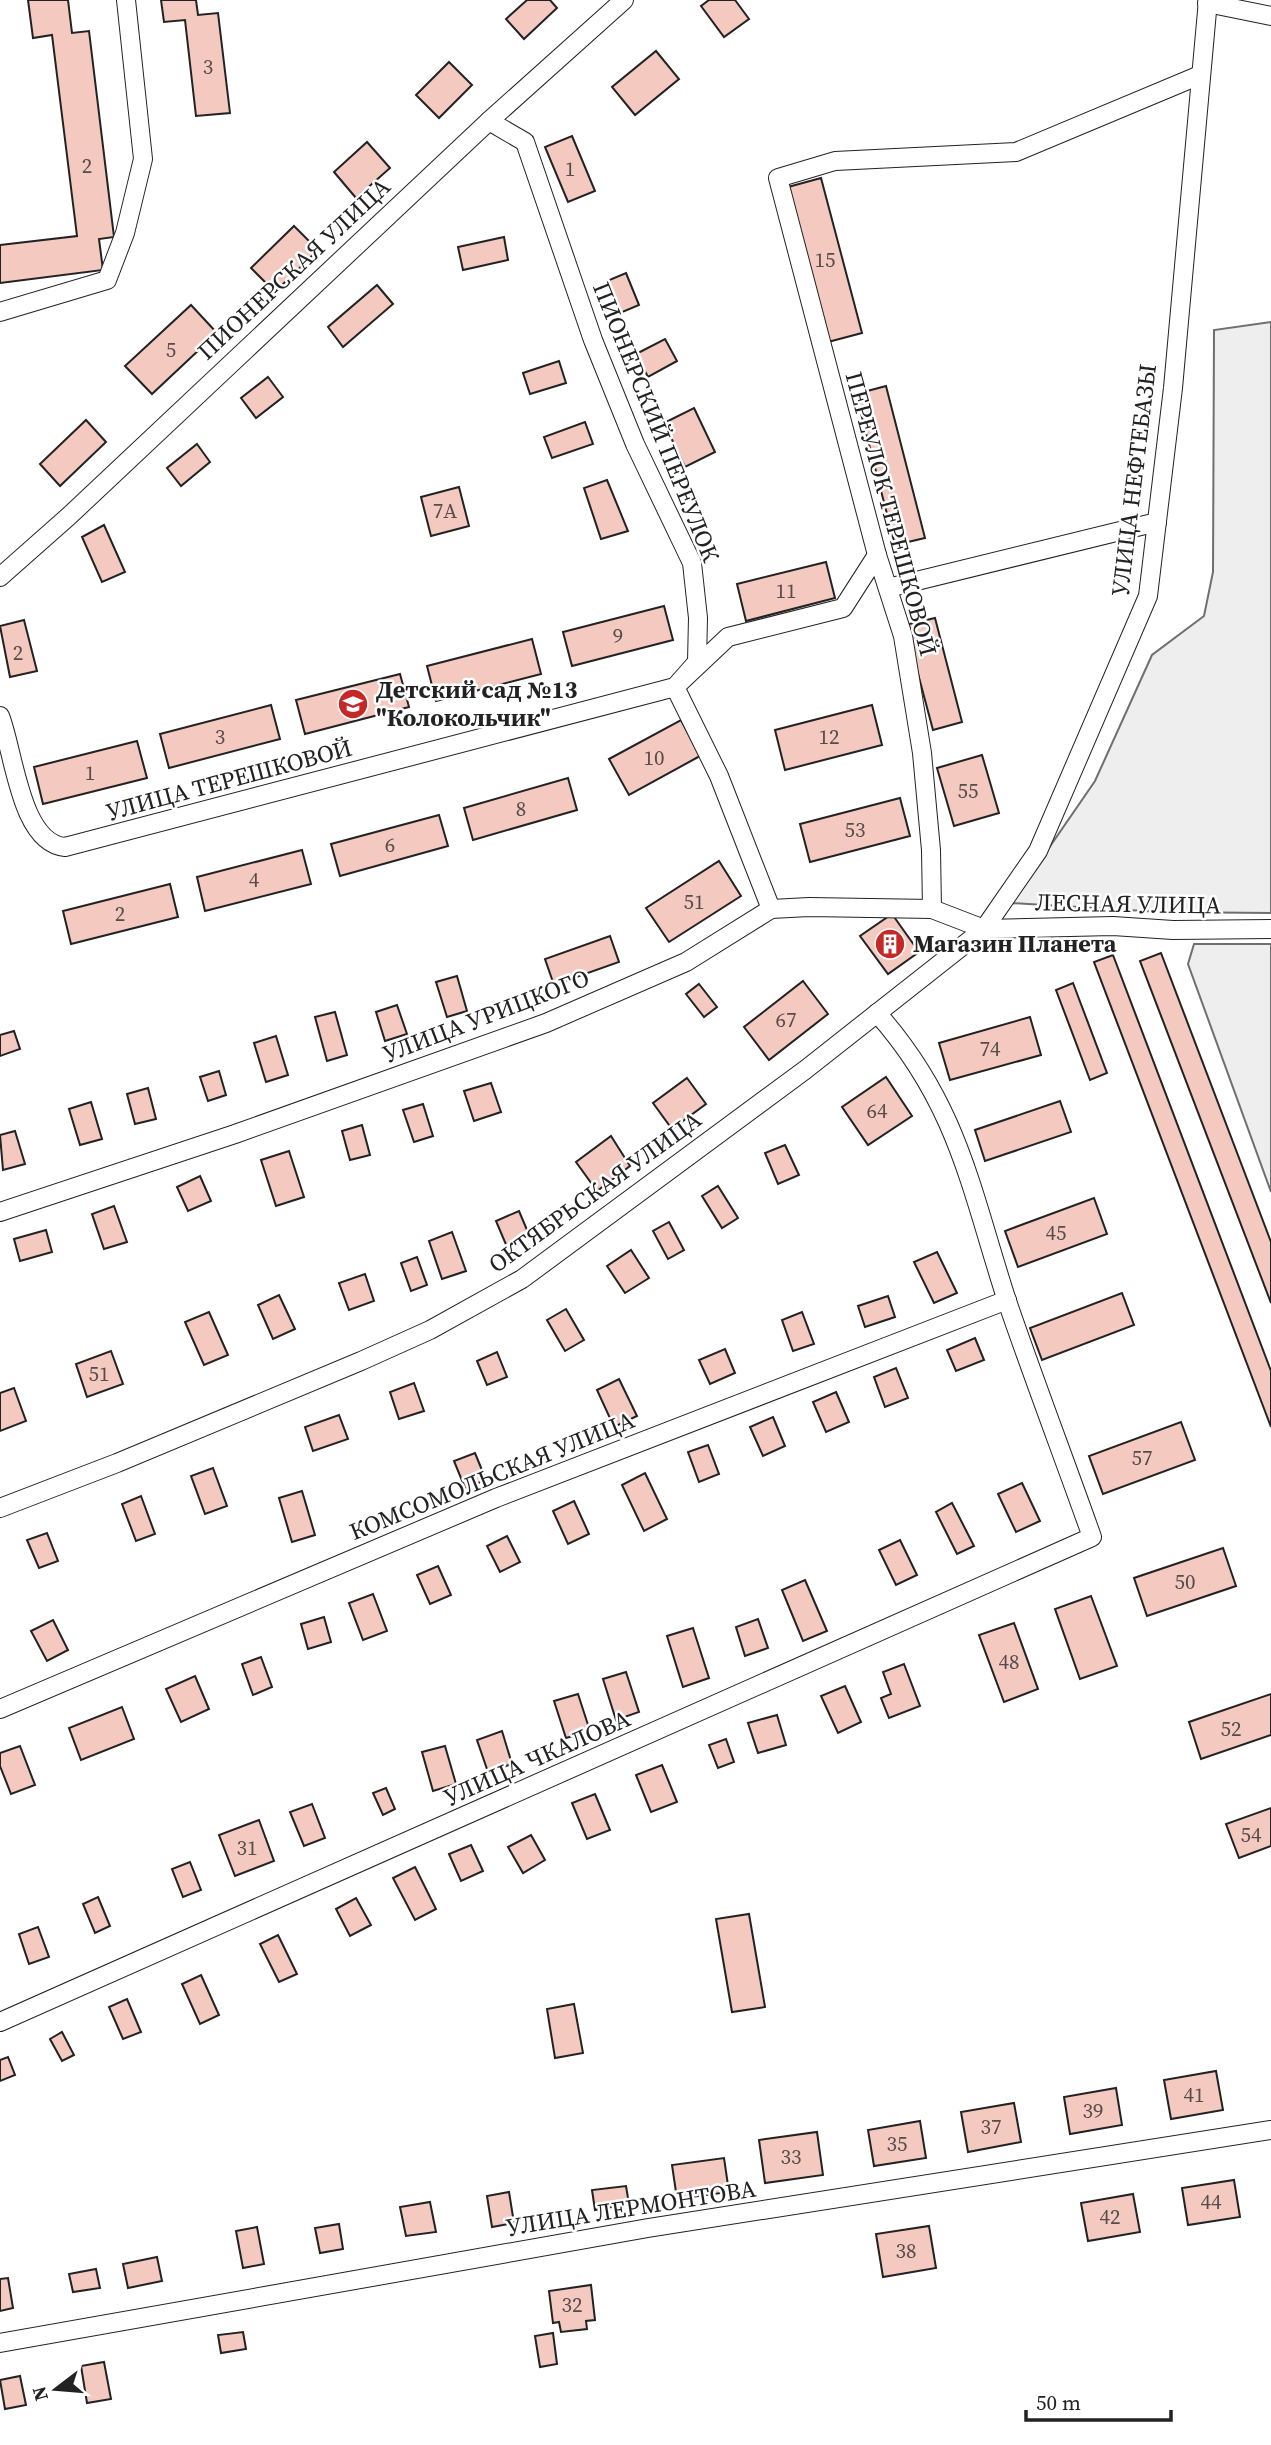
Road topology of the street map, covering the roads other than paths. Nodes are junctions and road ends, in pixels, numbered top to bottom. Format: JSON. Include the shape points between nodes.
{"nodes":[{"id":1,"x":126,"y":0,"type":"edge"},
{"id":2,"x":624,"y":0,"type":"edge"},
{"id":3,"x":1208,"y":1,"type":"edge"},
{"id":4,"x":1271,"y":16,"type":"edge"},
{"id":5,"x":1200,"y":75,"type":"junction"},
{"id":6,"x":489,"y":121,"type":"junction"},
{"id":7,"x":0,"y":312,"type":"edge"},
{"id":8,"x":1157,"y":522,"type":"junction"},
{"id":9,"x":877,"y":555,"type":"junction"},
{"id":10,"x":0,"y":577,"type":"edge"},
{"id":11,"x":888,"y":588,"type":"junction"},
{"id":12,"x":675,"y":687,"type":"junction"},
{"id":13,"x":0,"y":716,"type":"edge"},
{"id":14,"x":771,"y":909,"type":"junction"},
{"id":15,"x":932,"y":909,"type":"junction"},
{"id":16,"x":984,"y":929,"type":"junction"},
{"id":17,"x":1271,"y":929,"type":"edge"},
{"id":18,"x":877,"y":1013,"type":"junction"},
{"id":19,"x":1,"y":1209,"type":"edge"},
{"id":20,"x":1007,"y":1300,"type":"junction"},
{"id":21,"x":0,"y":1508,"type":"edge"},
{"id":22,"x":0,"y":1709,"type":"edge"},
{"id":23,"x":0,"y":2022,"type":"edge"},
{"id":24,"x":1271,"y":2130,"type":"edge"},
{"id":25,"x":0,"y":2343,"type":"edge"}],
"edges":[{"from":1,"to":7,"type":"street","via":[[143,159],[125,233],[107,280]]},
{"from":2,"to":6,"type":"street","name":"ПИОНЕРСКАЯ УЛИЦА"},
{"from":3,"to":4,"type":"street"},
{"from":3,"to":5,"type":"street","name":"УЛИЦА НЕФТЕБАЗЫ"},
{"from":5,"to":8,"type":"street","name":"УЛИЦА НЕФТЕБАЗЫ"},
{"from":5,"to":9,"type":"street","name":"ПЕРЕУЛОК ТЕРЕШКОВОЙ","via":[[1016,152],[835,161],[778,178]]},
{"from":6,"to":10,"type":"street","name":"ПИОНЕРСКАЯ УЛИЦА"},
{"from":6,"to":12,"type":"street","name":"ПИОНЕРСКИЙ ПЕРЕУЛОК","via":[[525,142],[593,341],[635,444],[692,563],[697,662]]},
{"from":8,"to":11,"type":"street"},
{"from":8,"to":16,"type":"street","name":"УЛИЦА НЕФТЕБАЗЫ","via":[[1143,608],[1038,850]]},
{"from":9,"to":11,"type":"street","name":"ПЕРЕУЛОК ТЕРЕШКОВОЙ"},
{"from":9,"to":12,"type":"street","name":"УЛИЦА ТЕРЕШКОВОЙ","via":[[843,608],[728,637]]},
{"from":11,"to":15,"type":"street","name":"ПЕРЕУЛОК ТЕРЕШКОВОЙ","via":[[903,636],[922,753]]},
{"from":12,"to":13,"type":"street","name":"УЛИЦА ТЕРЕШКОВОЙ","via":[[65,847],[52,846],[26,809]]},
{"from":12,"to":14,"type":"street","via":[[719,776]]},
{"from":14,"to":15,"type":"street","name":"УЛИЦА УРИЦКОГО"},
{"from":14,"to":19,"type":"street","name":"УЛИЦА УРИЦКОГО","via":[[686,962],[546,1023],[235,1134]]},
{"from":15,"to":16,"type":"street","name":"УЛИЦА УРИЦКОГО"},
{"from":16,"to":17,"type":"street","name":"ЛЕСНАЯ УЛИЦА"},
{"from":16,"to":18,"type":"street","name":"ОКТЯБРЬСКАЯ УЛИЦА"},
{"from":18,"to":20,"type":"street","via":[[937,1094],[970,1174]]},
{"from":18,"to":21,"type":"street","name":"ОКТЯБРЬСКАЯ УЛИЦА","via":[[522,1279],[430,1330],[361,1361]]},
{"from":20,"to":22,"type":"street","name":"КОМСОМОЛЬСКАЯ УЛИЦА","via":[[496,1498]]},
{"from":20,"to":23,"type":"street","name":"УЛИЦА ЧКАЛОВА","via":[[1092,1537]]},
{"from":24,"to":25,"type":"street","name":"УЛИЦА ЛЕРМОНТОВА","via":[[648,2228]]}]}
